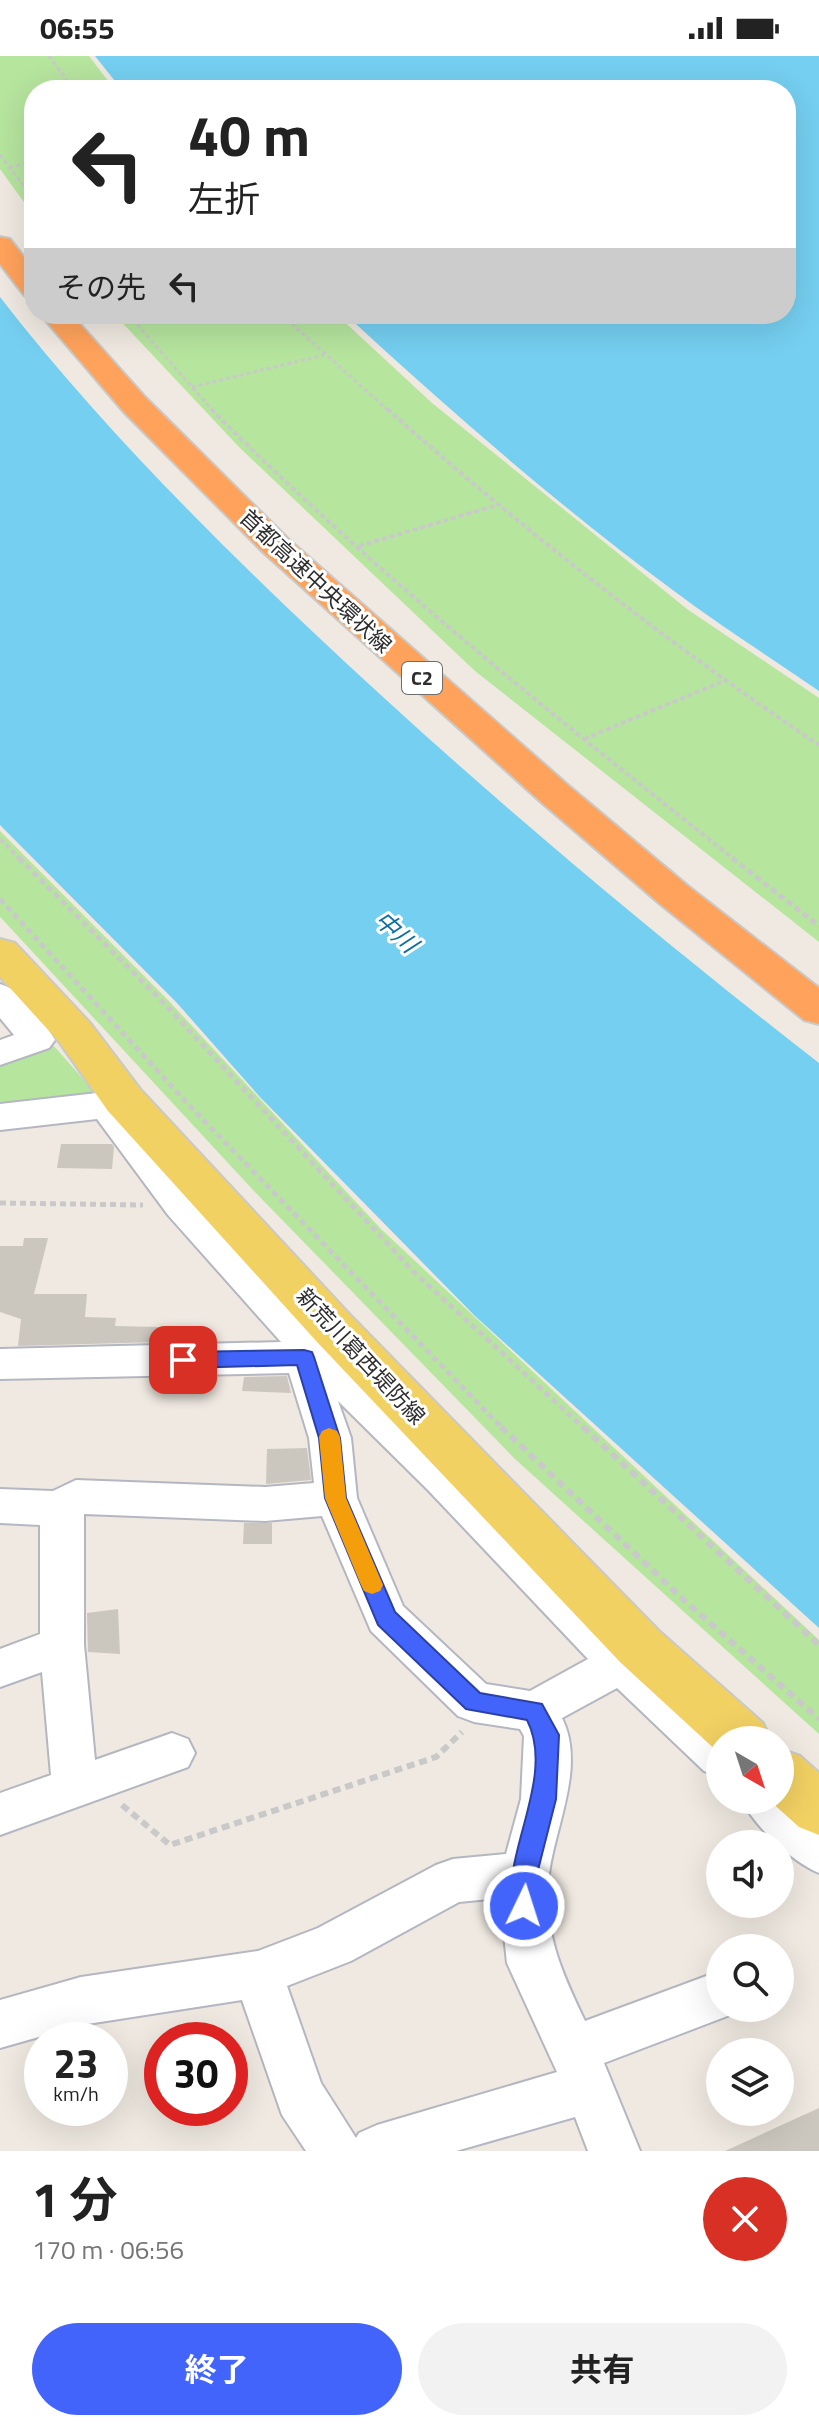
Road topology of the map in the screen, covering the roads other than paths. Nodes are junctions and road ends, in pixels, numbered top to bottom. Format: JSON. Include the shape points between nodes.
{"nodes":[{"id":1,"x":0,"y":213,"type":"edge"},
{"id":2,"x":24,"y":243,"type":"edge"},
{"id":3,"x":0,"y":245,"type":"edge"},
{"id":4,"x":24,"y":276,"type":"edge"},
{"id":5,"x":64,"y":324,"type":"edge"},
{"id":6,"x":94,"y":324,"type":"edge"},
{"id":7,"x":0,"y":952,"type":"edge"},
{"id":8,"x":819,"y":977,"type":"edge"},
{"id":9,"x":0,"y":995,"type":"edge"},
{"id":10,"x":819,"y":1010,"type":"edge"},
{"id":11,"x":0,"y":1053,"type":"edge"},
{"id":12,"x":115,"y":1103,"type":"junction"},
{"id":13,"x":0,"y":1117,"type":"edge"},
{"id":14,"x":304,"y":1349,"type":"junction"},
{"id":15,"x":0,"y":1364,"type":"edge"},
{"id":16,"x":336,"y":1498,"type":"junction"},
{"id":17,"x":0,"y":1506,"type":"edge"},
{"id":18,"x":61,"y":1509,"type":"junction"},
{"id":19,"x":62,"y":1645,"type":"junction"},
{"id":20,"x":621,"y":1663,"type":"junction"},
{"id":21,"x":0,"y":1668,"type":"edge"},
{"id":22,"x":513,"y":1708,"type":"junction"},
{"id":23,"x":728,"y":1726,"type":"edge"},
{"id":24,"x":706,"y":1744,"type":"edge"},
{"id":25,"x":172,"y":1753,"type":"dead end"},
{"id":26,"x":84,"y":1785,"type":"junction"},
{"id":27,"x":794,"y":1787,"type":"edge"},
{"id":28,"x":819,"y":1809,"type":"edge"},
{"id":29,"x":0,"y":1814,"type":"edge"},
{"id":30,"x":780,"y":1814,"type":"edge"},
{"id":31,"x":819,"y":1851,"type":"edge"},
{"id":32,"x":525,"y":1874,"type":"junction"},
{"id":33,"x":258,"y":1974,"type":"junction"},
{"id":34,"x":706,"y":2002,"type":"edge"},
{"id":35,"x":0,"y":2024,"type":"edge"},
{"id":36,"x":580,"y":2070,"type":"junction"},
{"id":37,"x":336,"y":2151,"type":"edge"},
{"id":38,"x":377,"y":2151,"type":"edge"},
{"id":39,"x":614,"y":2151,"type":"edge"}],
"edges":[{"from":1,"to":2,"type":"highway"},
{"from":3,"to":4,"type":"highway"},
{"from":5,"to":10,"type":"highway","name":"首都高速中央環状線","number":"C2","via":[[134,404],[275,545],[555,794]]},
{"from":6,"to":8,"type":"highway","name":"首都高速中央環状線","number":"C2","via":[[222,463],[385,615],[568,774]]},
{"from":7,"to":12,"type":"main road","name":"新荒川葛西堤防線","via":[[75,1033]]},
{"from":9,"to":11,"type":"street","via":[[37,1040]]},
{"from":12,"to":13,"type":"street"},
{"from":12,"to":14,"type":"street","via":[[181,1205]]},
{"from":12,"to":23,"type":"main road","name":"新荒川葛西堤防線","via":[[629,1636]]},
{"from":14,"to":15,"type":"street"},
{"from":14,"to":16,"type":"street","via":[[330,1438]]},
{"from":14,"to":20,"type":"street","via":[[443,1478]]},
{"from":16,"to":18,"type":"street","via":[[265,1504],[76,1497]]},
{"from":16,"to":22,"type":"street","via":[[386,1618],[474,1702]]},
{"from":17,"to":18,"type":"street"},
{"from":18,"to":19,"type":"street"},
{"from":19,"to":21,"type":"street"},
{"from":19,"to":26,"type":"street"},
{"from":20,"to":22,"type":"street"},
{"from":20,"to":24,"type":"street"},
{"from":22,"to":32,"type":"street","via":[[547,1735],[544,1799]]},
{"from":25,"to":26,"type":"street"},
{"from":26,"to":29,"type":"street"},
{"from":27,"to":28,"type":"main road"},
{"from":30,"to":31,"type":"street"},
{"from":32,"to":33,"type":"street","via":[[453,1881],[334,1945]]},
{"from":32,"to":36,"type":"street","via":[[532,1963]]},
{"from":33,"to":35,"type":"street","via":[[81,2001]]},
{"from":33,"to":37,"type":"street","via":[[300,2097]]},
{"from":34,"to":36,"type":"street"},
{"from":36,"to":38,"type":"street","via":[[463,2123]]},
{"from":36,"to":39,"type":"street"}]}
